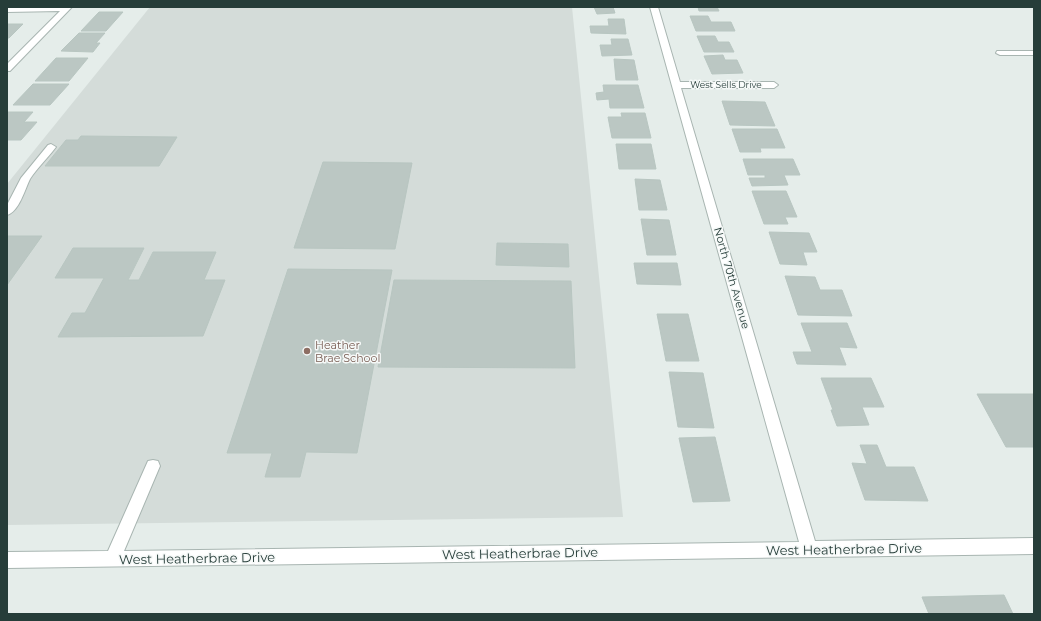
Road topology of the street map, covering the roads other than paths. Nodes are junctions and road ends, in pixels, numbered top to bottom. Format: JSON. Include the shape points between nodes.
{"nodes":[{"id":1,"x":654,"y":7,"type":"edge"},
{"id":2,"x":67,"y":8,"type":"edge"},
{"id":3,"x":7,"y":10,"type":"edge"},
{"id":4,"x":1000,"y":52,"type":"dead end"},
{"id":5,"x":1034,"y":53,"type":"edge"},
{"id":6,"x":7,"y":68,"type":"edge"},
{"id":7,"x":677,"y":85,"type":"junction"},
{"id":8,"x":774,"y":85,"type":"dead end"},
{"id":9,"x":51,"y":147,"type":"dead end"},
{"id":10,"x":7,"y":212,"type":"edge"},
{"id":11,"x":153,"y":466,"type":"dead end"},
{"id":12,"x":1034,"y":546,"type":"edge"},
{"id":13,"x":809,"y":549,"type":"junction"},
{"id":14,"x":112,"y":559,"type":"junction"},
{"id":15,"x":7,"y":560,"type":"edge"}],
"edges":[{"from":1,"to":7,"type":"street","name":"North 70th Avenue"},
{"from":2,"to":3,"type":"street"},
{"from":2,"to":6,"type":"street"},
{"from":4,"to":5,"type":"street"},
{"from":7,"to":8,"type":"street","name":"West Sells Drive"},
{"from":7,"to":13,"type":"street","name":"North 70th Avenue"},
{"from":9,"to":10,"type":"street","via":[[26,178],[16,200]]},
{"from":11,"to":14,"type":"street"},
{"from":12,"to":13,"type":"street","name":"West Heatherbrae Drive"},
{"from":13,"to":14,"type":"street","name":"West Heatherbrae Drive"},
{"from":14,"to":15,"type":"street","name":"West Heatherbrae Drive"}]}
